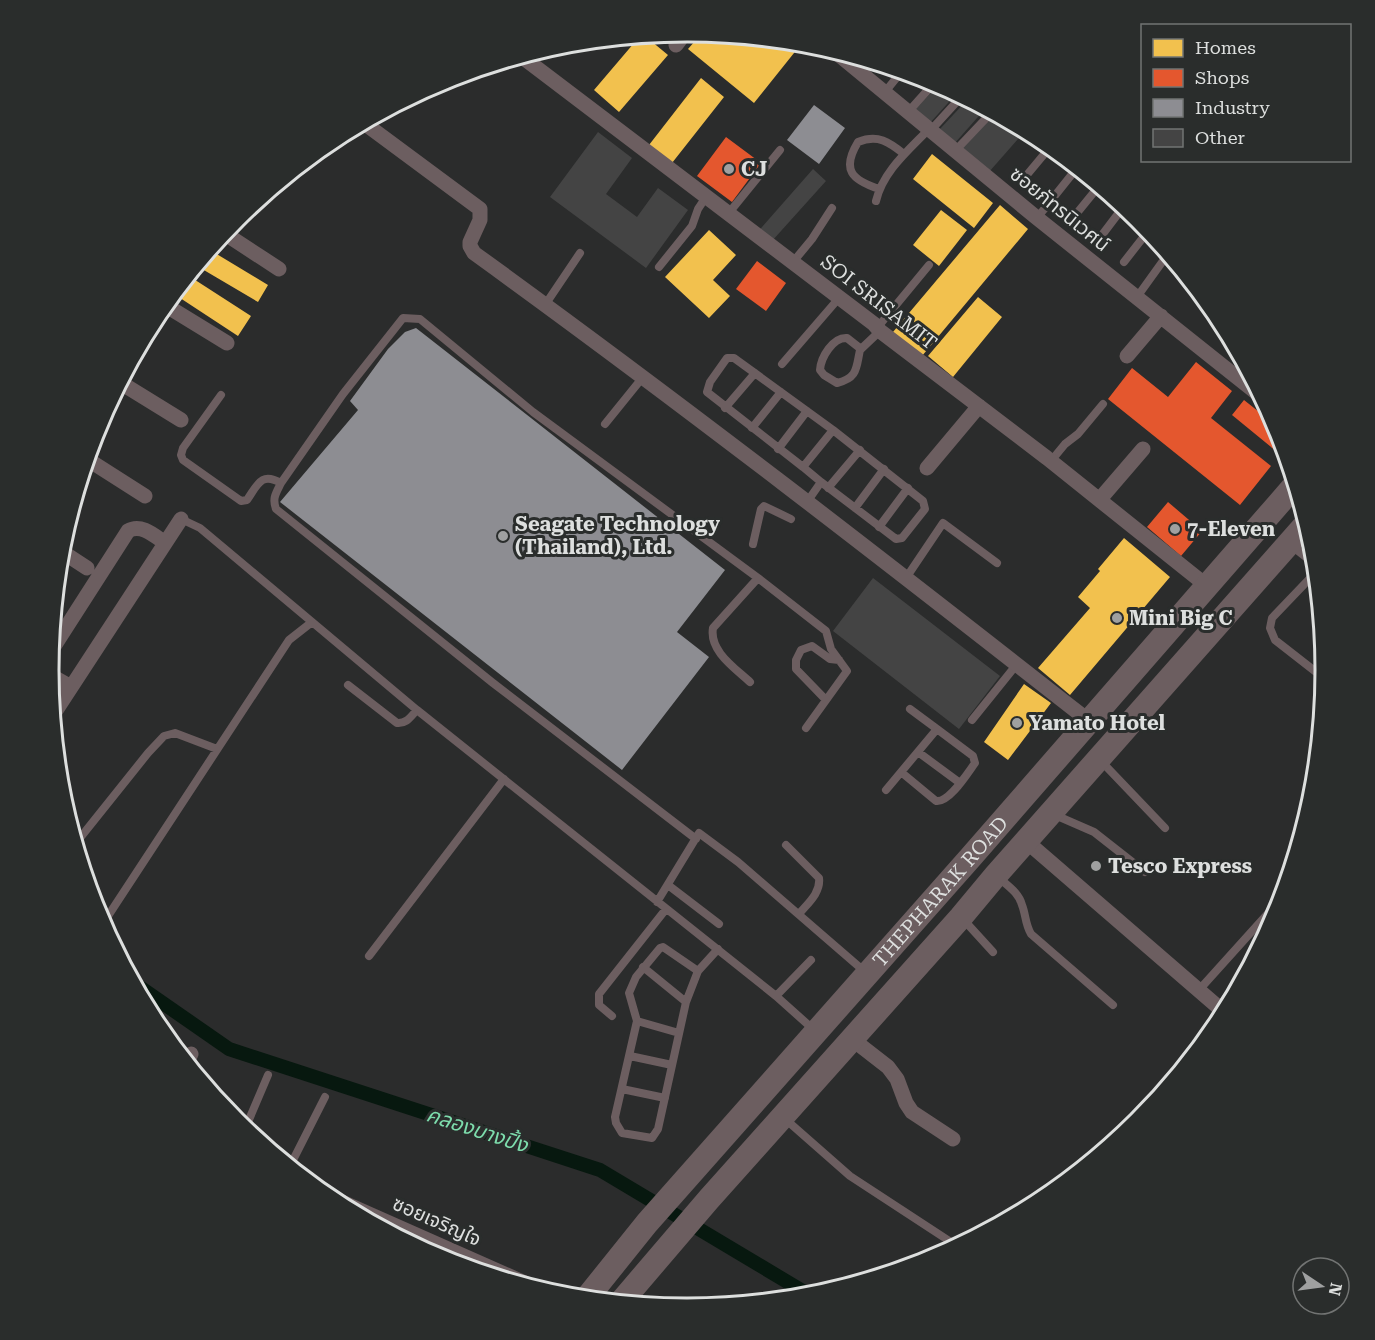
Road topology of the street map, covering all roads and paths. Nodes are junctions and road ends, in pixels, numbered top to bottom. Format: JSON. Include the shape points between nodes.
{"nodes":[{"id":1,"x":678,"y":42,"type":"edge"},
{"id":2,"x":676,"y":45,"type":"dead end"},
{"id":3,"x":533,"y":61,"type":"edge"},
{"id":4,"x":849,"y":63,"type":"edge"},
{"id":5,"x":896,"y":78,"type":"edge"},
{"id":6,"x":928,"y":90,"type":"edge"},
{"id":7,"x":885,"y":92,"type":"junction"},
{"id":8,"x":956,"y":103,"type":"edge"},
{"id":9,"x":909,"y":111,"type":"junction"},
{"id":10,"x":986,"y":118,"type":"edge"},
{"id":11,"x":370,"y":128,"type":"edge"},
{"id":12,"x":930,"y":129,"type":"junction"},
{"id":13,"x":780,"y":150,"type":"dead end"},
{"id":14,"x":955,"y":151,"type":"junction"},
{"id":15,"x":904,"y":154,"type":"junction"},
{"id":16,"x":1044,"y":154,"type":"edge"},
{"id":17,"x":1072,"y":174,"type":"edge"},
{"id":18,"x":1021,"y":182,"type":"dead end"},
{"id":19,"x":879,"y":189,"type":"junction"},
{"id":20,"x":1094,"y":192,"type":"edge"},
{"id":21,"x":706,"y":197,"type":"junction"},
{"id":22,"x":876,"y":201,"type":"dead end"},
{"id":23,"x":832,"y":208,"type":"dead end"},
{"id":24,"x":1077,"y":213,"type":"dead end"},
{"id":25,"x":1118,"y":213,"type":"edge"},
{"id":26,"x":728,"y":214,"type":"junction"},
{"id":27,"x":1037,"y":218,"type":"junction"},
{"id":28,"x":1102,"y":235,"type":"dead end"},
{"id":29,"x":232,"y":238,"type":"edge"},
{"id":30,"x":1143,"y":238,"type":"edge"},
{"id":31,"x":580,"y":253,"type":"dead end"},
{"id":32,"x":1163,"y":260,"type":"edge"},
{"id":33,"x":793,"y":262,"type":"junction"},
{"id":34,"x":1124,"y":262,"type":"dead end"},
{"id":35,"x":929,"y":265,"type":"dead end"},
{"id":36,"x":659,"y":267,"type":"dead end"},
{"id":37,"x":279,"y":269,"type":"dead end"},
{"id":38,"x":1137,"y":297,"type":"junction"},
{"id":39,"x":839,"y":298,"type":"junction"},
{"id":40,"x":545,"y":305,"type":"junction"},
{"id":41,"x":173,"y":310,"type":"edge"},
{"id":42,"x":1161,"y":316,"type":"junction"},
{"id":43,"x":878,"y":329,"type":"junction"},
{"id":44,"x":227,"y":343,"type":"dead end"},
{"id":45,"x":861,"y":350,"type":"junction"},
{"id":46,"x":1127,"y":356,"type":"dead end"},
{"id":47,"x":782,"y":364,"type":"dead end"},
{"id":48,"x":755,"y":374,"type":"junction"},
{"id":49,"x":643,"y":377,"type":"junction"},
{"id":50,"x":1247,"y":385,"type":"edge"},
{"id":51,"x":127,"y":387,"type":"edge"},
{"id":52,"x":781,"y":392,"type":"junction"},
{"id":53,"x":221,"y":395,"type":"dead end"},
{"id":54,"x":1103,"y":404,"type":"dead end"},
{"id":55,"x":979,"y":406,"type":"junction"},
{"id":56,"x":725,"y":408,"type":"junction"},
{"id":57,"x":807,"y":411,"type":"junction"},
{"id":58,"x":181,"y":420,"type":"dead end"},
{"id":59,"x":605,"y":424,"type":"dead end"},
{"id":60,"x":752,"y":428,"type":"junction"},
{"id":61,"x":833,"y":430,"type":"junction"},
{"id":62,"x":778,"y":449,"type":"junction"},
{"id":63,"x":1143,"y":449,"type":"dead end"},
{"id":64,"x":860,"y":450,"type":"junction"},
{"id":65,"x":1051,"y":461,"type":"junction"},
{"id":66,"x":95,"y":464,"type":"edge"},
{"id":67,"x":803,"y":467,"type":"junction"},
{"id":68,"x":927,"y":468,"type":"dead end"},
{"id":69,"x":884,"y":469,"type":"junction"},
{"id":70,"x":821,"y":482,"type":"junction"},
{"id":71,"x":281,"y":483,"type":"junction"},
{"id":72,"x":828,"y":488,"type":"junction"},
{"id":73,"x":908,"y":488,"type":"junction"},
{"id":74,"x":1289,"y":492,"type":"edge"},
{"id":75,"x":145,"y":496,"type":"dead end"},
{"id":76,"x":1100,"y":500,"type":"junction"},
{"id":77,"x":807,"y":502,"type":"junction"},
{"id":78,"x":855,"y":508,"type":"junction"},
{"id":79,"x":181,"y":519,"type":"joint"},
{"id":80,"x":791,"y":519,"type":"dead end"},
{"id":81,"x":879,"y":527,"type":"junction"},
{"id":82,"x":1299,"y":531,"type":"edge"},
{"id":83,"x":165,"y":543,"type":"junction"},
{"id":84,"x":1289,"y":543,"type":"junction"},
{"id":85,"x":753,"y":544,"type":"dead end"},
{"id":86,"x":1304,"y":556,"type":"edge"},
{"id":87,"x":70,"y":558,"type":"edge"},
{"id":88,"x":998,"y":563,"type":"dead end"},
{"id":89,"x":87,"y":568,"type":"dead end"},
{"id":90,"x":758,"y":578,"type":"junction"},
{"id":91,"x":906,"y":578,"type":"junction"},
{"id":92,"x":1309,"y":580,"type":"edge"},
{"id":93,"x":1207,"y":586,"type":"junction"},
{"id":94,"x":312,"y":622,"type":"junction"},
{"id":95,"x":61,"y":636,"type":"edge"},
{"id":96,"x":838,"y":660,"type":"junction"},
{"id":97,"x":1017,"y":664,"type":"junction"},
{"id":98,"x":1316,"y":672,"type":"edge"},
{"id":99,"x":60,"y":680,"type":"edge"},
{"id":100,"x":750,"y":682,"type":"dead end"},
{"id":101,"x":348,"y":685,"type":"dead end"},
{"id":102,"x":71,"y":687,"type":"junction"},
{"id":103,"x":826,"y":700,"type":"junction"},
{"id":104,"x":61,"y":703,"type":"edge"},
{"id":105,"x":910,"y":709,"type":"dead end"},
{"id":106,"x":417,"y":710,"type":"junction"},
{"id":107,"x":972,"y":720,"type":"dead end"},
{"id":108,"x":1089,"y":721,"type":"junction"},
{"id":109,"x":806,"y":728,"type":"dead end"},
{"id":110,"x":937,"y":729,"type":"junction"},
{"id":111,"x":217,"y":749,"type":"junction"},
{"id":112,"x":918,"y":752,"type":"junction"},
{"id":113,"x":1099,"y":759,"type":"junction"},
{"id":114,"x":901,"y":772,"type":"junction"},
{"id":115,"x":504,"y":779,"type":"junction"},
{"id":116,"x":960,"y":783,"type":"junction"},
{"id":117,"x":886,"y":790,"type":"dead end"},
{"id":118,"x":1051,"y":813,"type":"junction"},
{"id":119,"x":1165,"y":828,"type":"dead end"},
{"id":120,"x":82,"y":836,"type":"edge"},
{"id":121,"x":696,"y":839,"type":"junction"},
{"id":122,"x":1026,"y":841,"type":"junction"},
{"id":123,"x":786,"y":844,"type":"dead end"},
{"id":124,"x":970,"y":858,"type":"junction"},
{"id":125,"x":1145,"y":872,"type":"dead end"},
{"id":126,"x":996,"y":875,"type":"junction"},
{"id":127,"x":668,"y":885,"type":"junction"},
{"id":128,"x":657,"y":902,"type":"junction"},
{"id":129,"x":666,"y":909,"type":"junction"},
{"id":130,"x":109,"y":914,"type":"edge"},
{"id":131,"x":799,"y":914,"type":"junction"},
{"id":132,"x":961,"y":917,"type":"junction"},
{"id":133,"x":1265,"y":917,"type":"edge"},
{"id":134,"x":719,"y":924,"type":"dead end"},
{"id":135,"x":717,"y":949,"type":"junction"},
{"id":136,"x":993,"y":952,"type":"dead end"},
{"id":137,"x":369,"y":956,"type":"dead end"},
{"id":138,"x":811,"y":960,"type":"dead end"},
{"id":139,"x":643,"y":968,"type":"junction"},
{"id":140,"x":698,"y":971,"type":"junction"},
{"id":141,"x":867,"y":974,"type":"junction"},
{"id":142,"x":1199,"y":990,"type":"junction"},
{"id":143,"x":776,"y":996,"type":"junction"},
{"id":144,"x":686,"y":1002,"type":"junction"},
{"id":145,"x":1113,"y":1005,"type":"dead end"},
{"id":146,"x":1217,"y":1007,"type":"edge"},
{"id":147,"x":612,"y":1016,"type":"dead end"},
{"id":148,"x":637,"y":1021,"type":"junction"},
{"id":149,"x":816,"y":1032,"type":"junction"},
{"id":150,"x":679,"y":1033,"type":"junction"},
{"id":151,"x":852,"y":1039,"type":"junction"},
{"id":152,"x":630,"y":1056,"type":"junction"},
{"id":153,"x":672,"y":1065,"type":"junction"},
{"id":154,"x":268,"y":1075,"type":"dead end"},
{"id":155,"x":622,"y":1089,"type":"junction"},
{"id":156,"x":325,"y":1097,"type":"dead end"},
{"id":157,"x":665,"y":1098,"type":"junction"},
{"id":158,"x":783,"y":1117,"type":"junction"},
{"id":159,"x":249,"y":1120,"type":"edge"},
{"id":160,"x":953,"y":1139,"type":"dead end"},
{"id":161,"x":294,"y":1159,"type":"edge"},
{"id":162,"x":397,"y":1226,"type":"edge"},
{"id":163,"x":949,"y":1241,"type":"edge"},
{"id":164,"x":473,"y":1260,"type":"edge"},
{"id":165,"x":593,"y":1291,"type":"edge"},
{"id":166,"x":627,"y":1295,"type":"edge"}],
"edges":[{"from":1,"to":2,"type":"street"},
{"from":3,"to":21,"type":"street","name":"SOI SRISAMIT"},
{"from":4,"to":7,"type":"street","name":"ซอยภัทรนิเวศน์"},
{"from":5,"to":7,"type":"lane"},
{"from":6,"to":9,"type":"lane"},
{"from":7,"to":9,"type":"street","name":"ซอยภัทรนิเวศน์"},
{"from":8,"to":12,"type":"lane"},
{"from":9,"to":12,"type":"street","name":"ซอยภัทรนิเวศน์"},
{"from":10,"to":14,"type":"lane"},
{"from":11,"to":40,"type":"street","via":[[480,208],[480,220],[470,242],[474,253]]},
{"from":12,"to":14,"type":"street","name":"ซอยภัทรนิเวศน์"},
{"from":12,"to":15,"type":"lane"},
{"from":13,"to":26,"type":"lane"},
{"from":14,"to":27,"type":"street","name":"ซอยภัทรนิเวศน์"},
{"from":15,"to":19,"type":"lane"},
{"from":15,"to":19,"type":"lane","via":[[877,138],[858,142],[851,153],[851,174]]},
{"from":16,"to":18,"type":"lane"},
{"from":17,"to":27,"type":"lane"},
{"from":19,"to":22,"type":"lane"},
{"from":20,"to":24,"type":"lane"},
{"from":21,"to":26,"type":"street","name":"SOI SRISAMIT"},
{"from":21,"to":36,"type":"lane","via":[[692,226]]},
{"from":23,"to":33,"type":"lane"},
{"from":25,"to":28,"type":"lane"},
{"from":26,"to":33,"type":"street","name":"SOI SRISAMIT"},
{"from":27,"to":38,"type":"street","name":"ซอยภัทรนิเวศน์"},
{"from":29,"to":37,"type":"street"},
{"from":30,"to":34,"type":"lane"},
{"from":31,"to":40,"type":"lane"},
{"from":32,"to":38,"type":"lane"},
{"from":33,"to":39,"type":"street","name":"SOI SRISAMIT"},
{"from":35,"to":43,"type":"lane"},
{"from":38,"to":42,"type":"street","name":"ซอยภัทรนิเวศน์"},
{"from":39,"to":43,"type":"street","name":"SOI SRISAMIT"},
{"from":39,"to":47,"type":"lane"},
{"from":40,"to":49,"type":"street"},
{"from":41,"to":44,"type":"street"},
{"from":42,"to":46,"type":"street"},
{"from":42,"to":50,"type":"street","name":"ซอยภัทรนิเวศน์"},
{"from":43,"to":45,"type":"lane"},
{"from":43,"to":55,"type":"street","name":"SOI SRISAMIT"},
{"from":45,"to":45,"type":"lane","via":[[858,366],[849,378],[837,383],[820,370],[824,355],[839,339],[847,338]]},
{"from":48,"to":52,"type":"lane"},
{"from":48,"to":56,"type":"lane"},
{"from":48,"to":56,"type":"lane","via":[[734,358],[727,358],[707,389]]},
{"from":49,"to":59,"type":"lane"},
{"from":49,"to":77,"type":"street"},
{"from":51,"to":58,"type":"street"},
{"from":52,"to":57,"type":"lane"},
{"from":52,"to":60,"type":"lane"},
{"from":53,"to":71,"type":"lane","via":[[183,448],[183,460],[241,501],[247,500],[266,478]]},
{"from":54,"to":65,"type":"lane"},
{"from":55,"to":65,"type":"street","name":"SOI SRISAMIT"},
{"from":55,"to":68,"type":"street"},
{"from":56,"to":60,"type":"lane"},
{"from":57,"to":61,"type":"lane"},
{"from":57,"to":62,"type":"lane"},
{"from":60,"to":62,"type":"lane"},
{"from":61,"to":64,"type":"lane"},
{"from":61,"to":67,"type":"lane"},
{"from":62,"to":67,"type":"lane"},
{"from":63,"to":76,"type":"street"},
{"from":64,"to":69,"type":"lane"},
{"from":64,"to":72,"type":"lane"},
{"from":65,"to":76,"type":"street","name":"SOI SRISAMIT"},
{"from":66,"to":75,"type":"street"},
{"from":67,"to":70,"type":"lane"},
{"from":69,"to":73,"type":"lane"},
{"from":69,"to":78,"type":"lane"},
{"from":70,"to":72,"type":"lane"},
{"from":70,"to":77,"type":"lane"},
{"from":71,"to":90,"type":"lane","via":[[343,394],[403,318],[410,317],[420,319],[533,412]]},
{"from":71,"to":121,"type":"lane","via":[[274,496],[276,509],[492,683]]},
{"from":72,"to":78,"type":"lane"},
{"from":73,"to":81,"type":"lane"},
{"from":73,"to":81,"type":"lane","via":[[923,501],[925,509],[902,538],[896,539]]},
{"from":74,"to":93,"type":"main road","name":"THEPHARAK ROAD"},
{"from":76,"to":93,"type":"street","name":"SOI SRISAMIT"},
{"from":77,"to":91,"type":"street"},
{"from":78,"to":81,"type":"lane"},
{"from":79,"to":83,"type":"street"},
{"from":79,"to":94,"type":"lane","via":[[200,528]]},
{"from":80,"to":85,"type":"lane","via":[[764,506]]},
{"from":82,"to":84,"type":"main road","name":"THEPHARAK ROAD"},
{"from":83,"to":95,"type":"street","via":[[142,528],[128,531]]},
{"from":83,"to":102,"type":"street"},
{"from":84,"to":86,"type":"lane"},
{"from":84,"to":113,"type":"main road","name":"THEPHARAK ROAD"},
{"from":87,"to":89,"type":"street"},
{"from":88,"to":91,"type":"lane","via":[[943,523]]},
{"from":90,"to":96,"type":"lane","via":[[826,631]]},
{"from":90,"to":100,"type":"lane","via":[[713,628],[712,636],[714,646]]},
{"from":91,"to":97,"type":"street"},
{"from":92,"to":98,"type":"lane","via":[[1272,618],[1270,628],[1275,640]]},
{"from":93,"to":108,"type":"main road","name":"THEPHARAK ROAD"},
{"from":94,"to":106,"type":"lane"},
{"from":94,"to":111,"type":"lane","via":[[289,640]]},
{"from":96,"to":103,"type":"lane","via":[[847,671]]},
{"from":96,"to":103,"type":"lane","via":[[812,646],[801,651],[796,660],[796,669]]},
{"from":97,"to":107,"type":"lane"},
{"from":97,"to":108,"type":"street"},
{"from":99,"to":102,"type":"street"},
{"from":101,"to":106,"type":"lane","via":[[397,723],[406,722]]},
{"from":102,"to":104,"type":"street"},
{"from":103,"to":109,"type":"lane"},
{"from":105,"to":110,"type":"lane"},
{"from":106,"to":115,"type":"lane"},
{"from":108,"to":124,"type":"main road","name":"THEPHARAK ROAD"},
{"from":110,"to":112,"type":"lane"},
{"from":110,"to":116,"type":"lane","via":[[975,759]]},
{"from":111,"to":120,"type":"lane","via":[[175,734],[164,736]]},
{"from":111,"to":130,"type":"lane"},
{"from":112,"to":114,"type":"lane"},
{"from":112,"to":116,"type":"lane"},
{"from":113,"to":118,"type":"main road","name":"THEPHARAK ROAD"},
{"from":113,"to":119,"type":"lane"},
{"from":114,"to":116,"type":"lane","via":[[940,802]]},
{"from":114,"to":117,"type":"lane"},
{"from":115,"to":128,"type":"lane"},
{"from":115,"to":137,"type":"lane"},
{"from":118,"to":122,"type":"main road","name":"THEPHARAK ROAD"},
{"from":118,"to":125,"type":"lane","via":[[1094,832]]},
{"from":121,"to":127,"type":"lane"},
{"from":121,"to":131,"type":"lane","via":[[699,833]]},
{"from":122,"to":126,"type":"main road","name":"THEPHARAK ROAD"},
{"from":122,"to":142,"type":"street"},
{"from":123,"to":131,"type":"lane","via":[[820,883]]},
{"from":124,"to":126,"type":"main road"},
{"from":124,"to":141,"type":"main road","name":"THEPHARAK ROAD"},
{"from":126,"to":132,"type":"main road","name":"THEPHARAK ROAD"},
{"from":126,"to":145,"type":"lane","via":[[1022,903],[1031,934]]},
{"from":127,"to":128,"type":"lane"},
{"from":127,"to":134,"type":"lane"},
{"from":128,"to":129,"type":"lane"},
{"from":129,"to":135,"type":"lane"},
{"from":129,"to":147,"type":"lane","via":[[599,994],[599,1005]]},
{"from":131,"to":141,"type":"lane"},
{"from":132,"to":136,"type":"lane"},
{"from":132,"to":151,"type":"main road","name":"THEPHARAK ROAD"},
{"from":133,"to":142,"type":"lane"},
{"from":135,"to":140,"type":"lane"},
{"from":135,"to":143,"type":"lane"},
{"from":138,"to":143,"type":"lane"},
{"from":139,"to":140,"type":"lane","via":[[663,947]]},
{"from":139,"to":144,"type":"lane"},
{"from":139,"to":148,"type":"lane","via":[[629,993]]},
{"from":140,"to":144,"type":"lane"},
{"from":141,"to":149,"type":"main road","name":"THEPHARAK ROAD"},
{"from":142,"to":146,"type":"street"},
{"from":143,"to":149,"type":"lane"},
{"from":144,"to":150,"type":"lane"},
{"from":148,"to":150,"type":"lane"},
{"from":148,"to":152,"type":"lane"},
{"from":149,"to":165,"type":"main road","name":"THEPHARAK ROAD","via":[[647,1223]]},
{"from":150,"to":153,"type":"lane"},
{"from":151,"to":158,"type":"main road","name":"THEPHARAK ROAD"},
{"from":151,"to":160,"type":"street","via":[[888,1067],[912,1112]]},
{"from":152,"to":153,"type":"lane"},
{"from":152,"to":155,"type":"lane"},
{"from":153,"to":157,"type":"lane"},
{"from":154,"to":159,"type":"lane"},
{"from":155,"to":157,"type":"lane"},
{"from":155,"to":157,"type":"lane","via":[[615,1117],[622,1133],[652,1138],[658,1130]]},
{"from":156,"to":161,"type":"lane"},
{"from":158,"to":163,"type":"lane","via":[[850,1176]]},
{"from":158,"to":166,"type":"main road","name":"THEPHARAK ROAD"},
{"from":162,"to":164,"type":"street","name":"ซอยเจริญใจ"}]}
